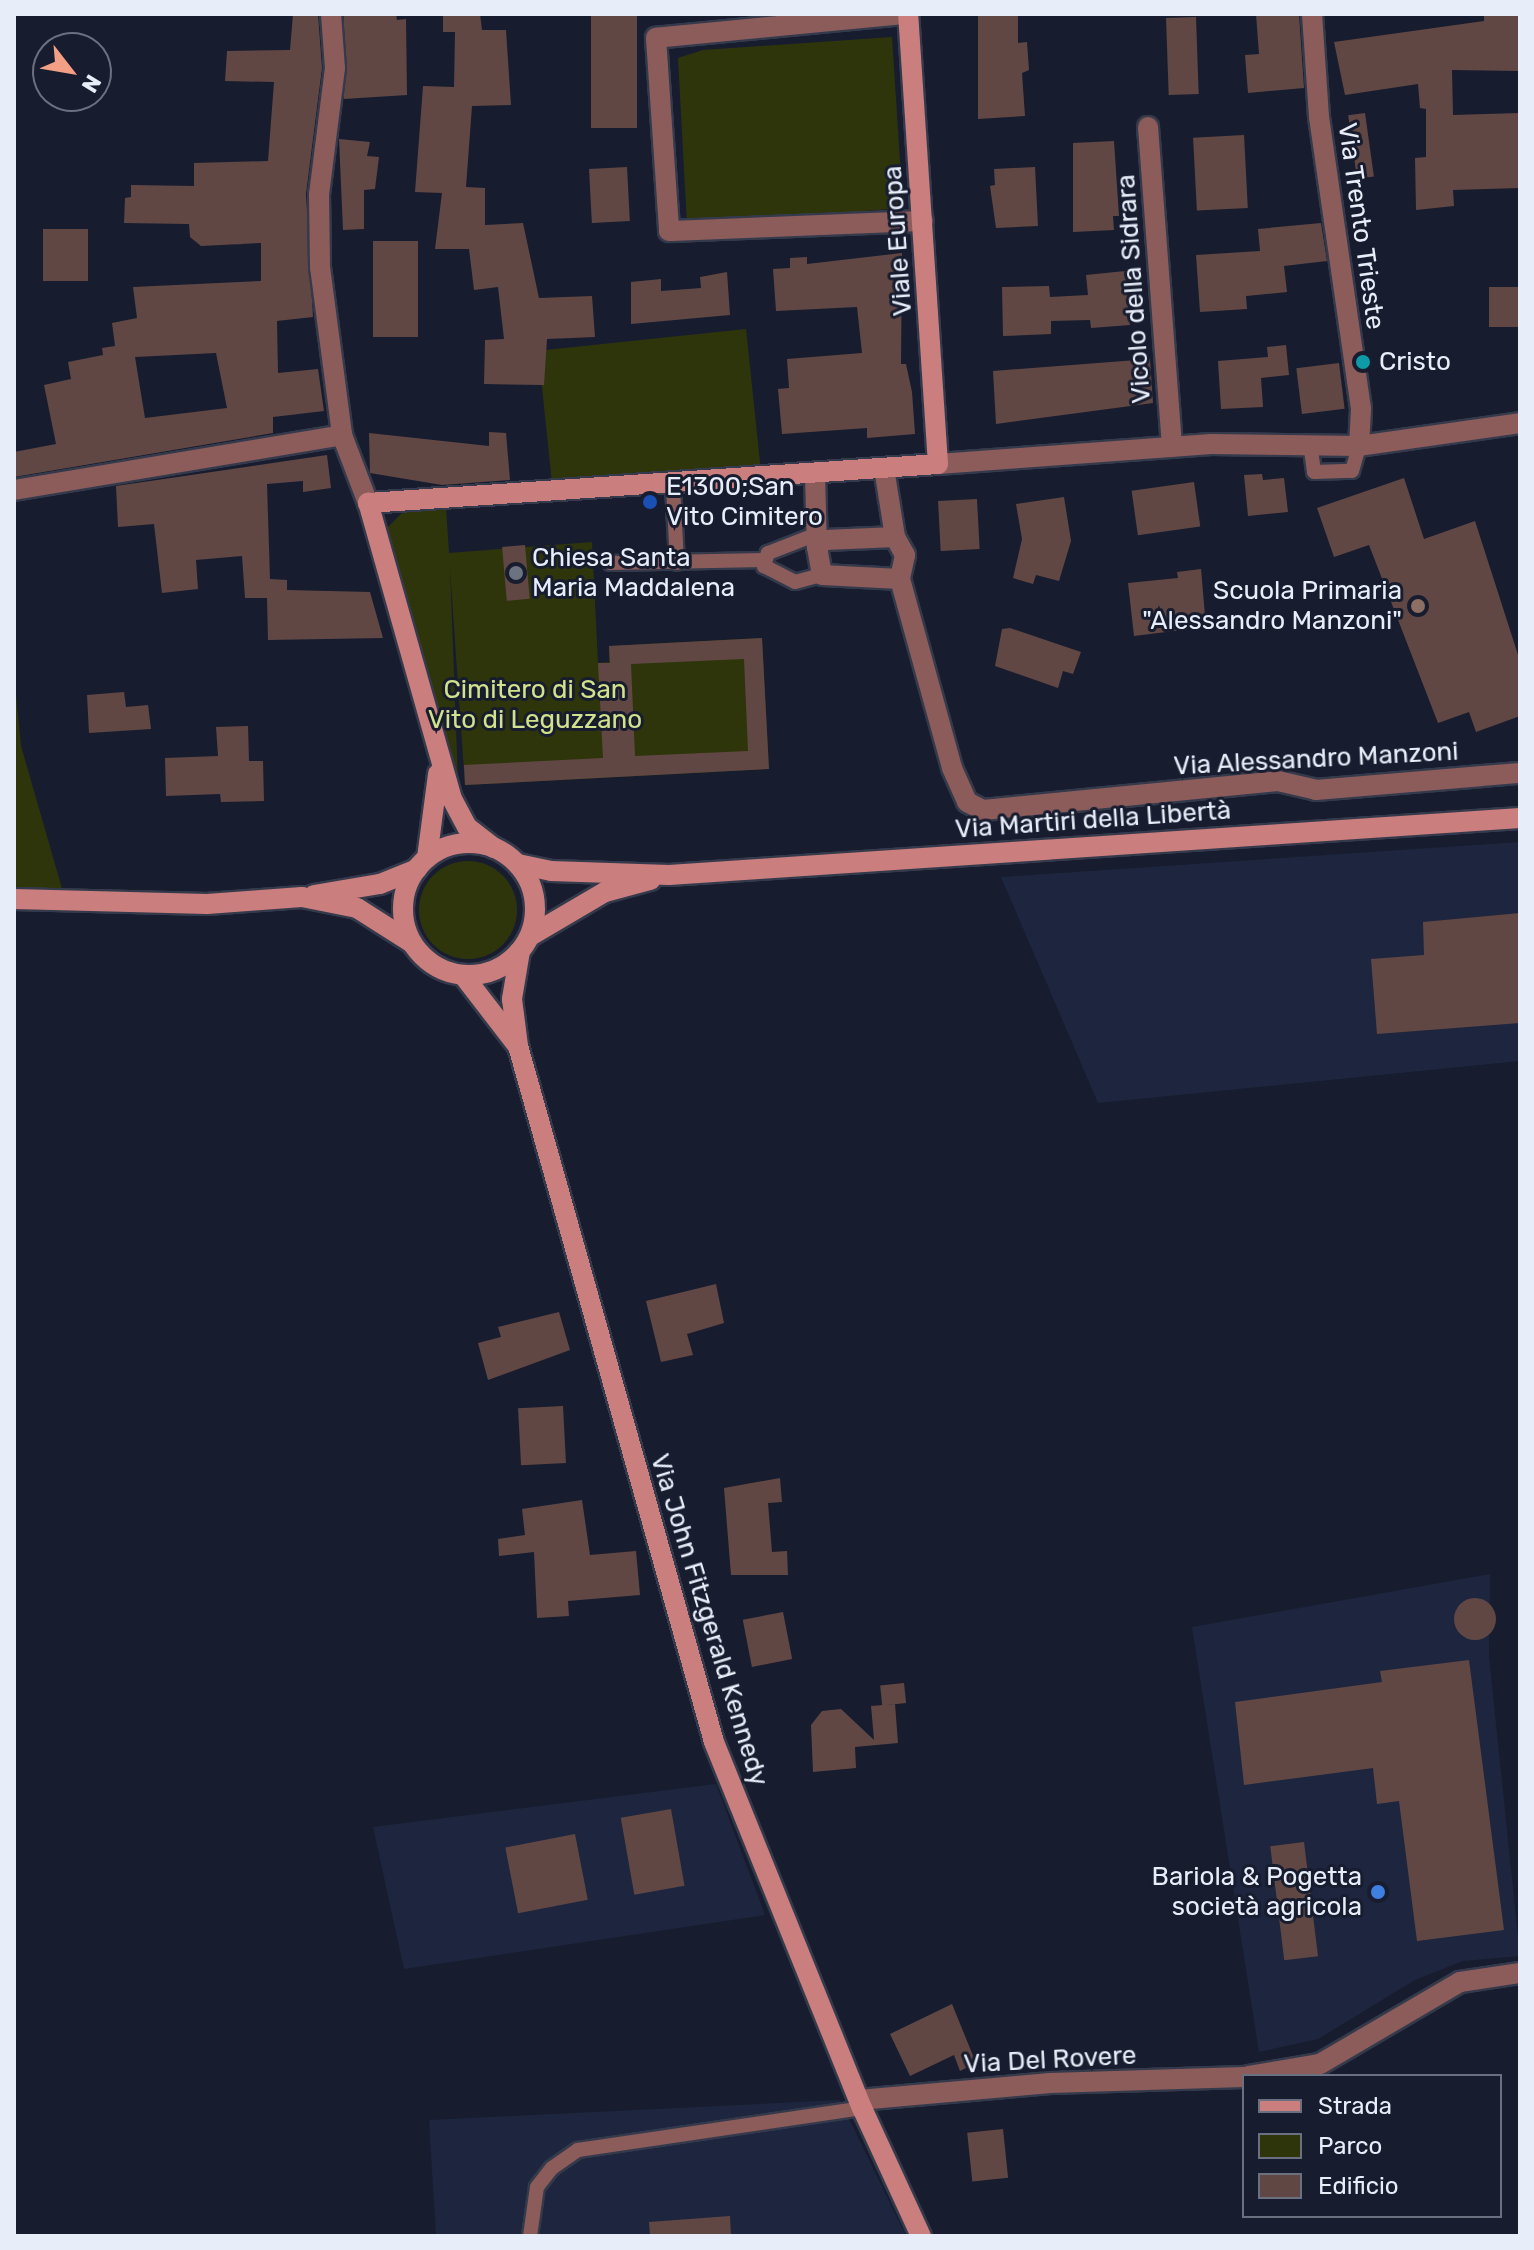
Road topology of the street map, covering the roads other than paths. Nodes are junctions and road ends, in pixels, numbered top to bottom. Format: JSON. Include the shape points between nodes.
{"nodes":[{"id":1,"x":331,"y":14,"type":"edge"},
{"id":2,"x":906,"y":14,"type":"edge"},
{"id":3,"x":1312,"y":14,"type":"edge"},
{"id":4,"x":1148,"y":127,"type":"dead end"},
{"id":5,"x":923,"y":221,"type":"junction"},
{"id":6,"x":1520,"y":423,"type":"edge"},
{"id":7,"x":342,"y":435,"type":"junction"},
{"id":8,"x":1310,"y":443,"type":"junction"},
{"id":9,"x":1359,"y":446,"type":"junction"},
{"id":10,"x":1172,"y":447,"type":"junction"},
{"id":11,"x":938,"y":464,"type":"junction"},
{"id":12,"x":884,"y":468,"type":"junction"},
{"id":13,"x":815,"y":475,"type":"junction"},
{"id":14,"x":673,"y":486,"type":"junction"},
{"id":15,"x":14,"y":490,"type":"edge"},
{"id":16,"x":368,"y":503,"type":"junction"},
{"id":17,"x":895,"y":537,"type":"junction"},
{"id":18,"x":817,"y":540,"type":"junction"},
{"id":19,"x":764,"y":560,"type":"junction"},
{"id":20,"x":610,"y":563,"type":"dead end"},
{"id":21,"x":677,"y":563,"type":"junction"},
{"id":22,"x":822,"y":575,"type":"junction"},
{"id":23,"x":900,"y":579,"type":"junction"},
{"id":24,"x":439,"y":754,"type":"junction"},
{"id":25,"x":1520,"y":773,"type":"edge"},
{"id":26,"x":1520,"y":818,"type":"edge"},
{"id":27,"x":494,"y":848,"type":"junction"},
{"id":28,"x":422,"y":864,"type":"junction"},
{"id":29,"x":518,"y":864,"type":"junction"},
{"id":30,"x":669,"y":875,"type":"junction"},
{"id":31,"x":302,"y":897,"type":"junction"},
{"id":32,"x":14,"y":899,"type":"edge"},
{"id":33,"x":412,"y":943,"type":"junction"},
{"id":34,"x":525,"y":944,"type":"junction"},
{"id":35,"x":463,"y":975,"type":"junction"},
{"id":36,"x":518,"y":1046,"type":"junction"},
{"id":37,"x":1520,"y":1973,"type":"edge"},
{"id":38,"x":1258,"y":2074,"type":"edge"},
{"id":39,"x":1242,"y":2076,"type":"edge"},
{"id":40,"x":860,"y":2104,"type":"junction"},
{"id":41,"x":530,"y":2236,"type":"edge"},
{"id":42,"x":921,"y":2236,"type":"edge"}],
"edges":[{"from":1,"to":7,"type":"street","via":[[335,68],[319,194],[320,267]]},
{"from":2,"to":5,"type":"main road","name":"Viale Europa"},
{"from":2,"to":5,"type":"street","via":[[656,38],[669,231]]},
{"from":3,"to":9,"type":"street","name":"Via Trento Trieste","via":[[1319,117],[1361,409]]},
{"from":4,"to":10,"type":"street","name":"Vicolo della Sidrara"},
{"from":5,"to":11,"type":"main road","name":"Viale Europa"},
{"from":6,"to":9,"type":"street"},
{"from":7,"to":15,"type":"street"},
{"from":7,"to":16,"type":"street"},
{"from":8,"to":9,"type":"street"},
{"from":8,"to":9,"type":"lane","via":[[1314,472],[1352,471]]},
{"from":8,"to":10,"type":"street"},
{"from":10,"to":11,"type":"street"},
{"from":11,"to":12,"type":"main road"},
{"from":12,"to":13,"type":"main road"},
{"from":12,"to":17,"type":"street","name":"Via Alessandro Manzoni"},
{"from":13,"to":14,"type":"main road"},
{"from":13,"to":18,"type":"street"},
{"from":14,"to":16,"type":"main road"},
{"from":14,"to":21,"type":"lane"},
{"from":16,"to":24,"type":"main road"},
{"from":17,"to":18,"type":"street"},
{"from":17,"to":23,"type":"street","name":"Via Alessandro Manzoni","via":[[905,555]]},
{"from":18,"to":19,"type":"lane","via":[[779,546]]},
{"from":18,"to":22,"type":"street"},
{"from":19,"to":21,"type":"lane"},
{"from":19,"to":22,"type":"lane","via":[[764,566],[787,580]]},
{"from":20,"to":21,"type":"lane"},
{"from":22,"to":23,"type":"street"},
{"from":23,"to":25,"type":"street","name":"Via Alessandro Manzoni","via":[[952,768],[967,802],[983,810],[1278,781],[1316,790]]},
{"from":24,"to":27,"type":"main road","via":[[459,814]]},
{"from":24,"to":28,"type":"main road","via":[[436,816]]},
{"from":26,"to":30,"type":"main road","name":"Via Martiri della Libertà"},
{"from":27,"to":28,"type":"main road","via":[[471,843],[448,847]]},
{"from":27,"to":29,"type":"main road"},
{"from":28,"to":31,"type":"main road","via":[[380,884]]},
{"from":28,"to":33,"type":"main road","via":[[403,902]]},
{"from":29,"to":30,"type":"main road","name":"Via Martiri della Libertà","via":[[551,871]]},
{"from":29,"to":34,"type":"main road","via":[[534,898]]},
{"from":30,"to":34,"type":"main road","name":"Via Martiri della Libertà","via":[[605,892]]},
{"from":31,"to":32,"type":"main road","via":[[207,904]]},
{"from":31,"to":33,"type":"main road","via":[[357,908]]},
{"from":33,"to":35,"type":"main road","via":[[443,970]]},
{"from":34,"to":35,"type":"main road","via":[[495,970]]},
{"from":34,"to":36,"type":"main road","name":"Via John Fitzgerald Kennedy","via":[[512,999]]},
{"from":35,"to":36,"type":"main road","name":"Via John Fitzgerald Kennedy"},
{"from":36,"to":40,"type":"main road","name":"Via John Fitzgerald Kennedy","via":[[714,1742]]},
{"from":37,"to":38,"type":"street","name":"Via Del Rovere","via":[[1460,1982],[1320,2064]]},
{"from":39,"to":40,"type":"street","name":"Via Del Rovere","via":[[1050,2083]]},
{"from":40,"to":41,"type":"lane","via":[[578,2150],[552,2168],[537,2187]]},
{"from":40,"to":42,"type":"main road","name":"Via John Fitzgerald Kennedy"}]}
